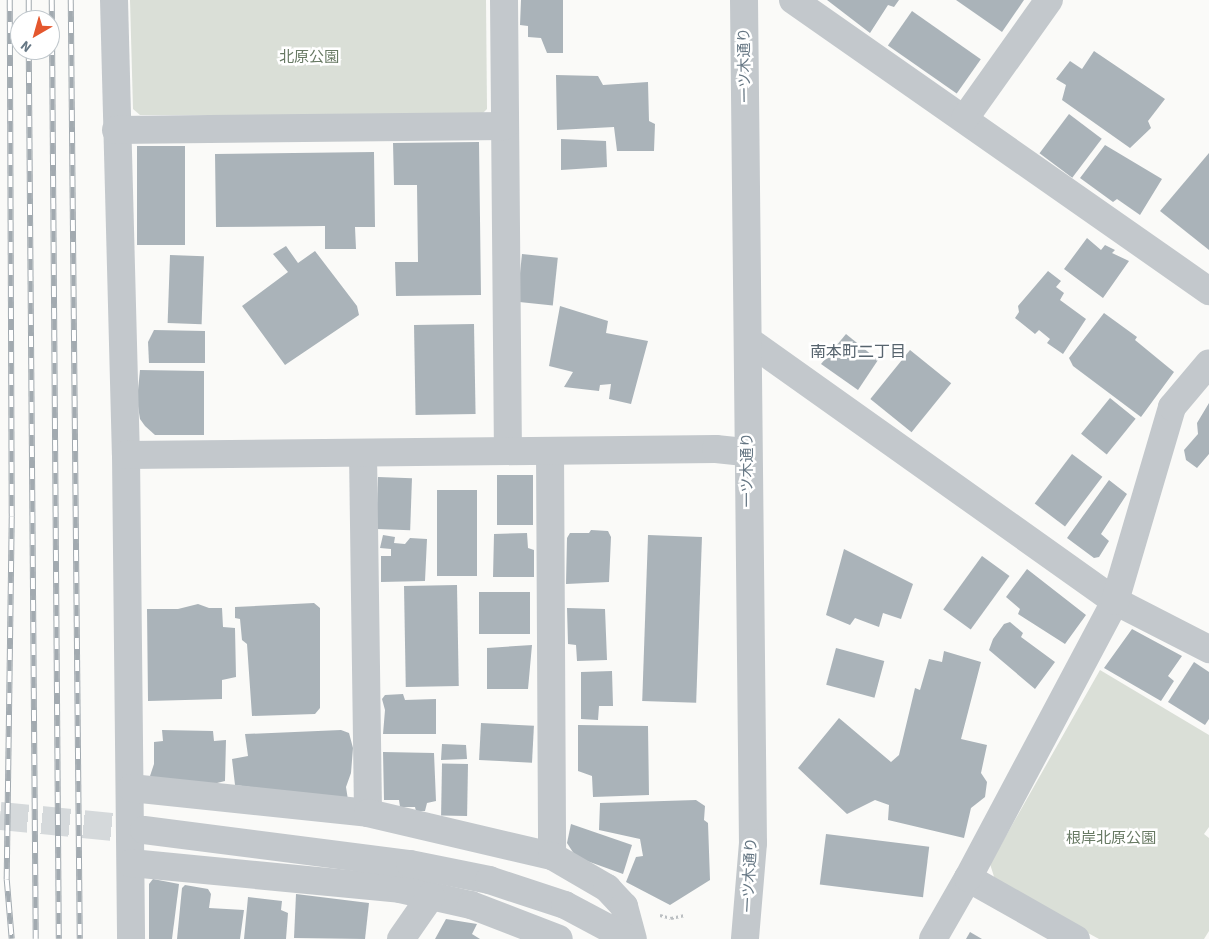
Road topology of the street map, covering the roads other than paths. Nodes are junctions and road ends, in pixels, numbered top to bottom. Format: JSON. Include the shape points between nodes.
{"nodes":[{"id":1,"x":114,"y":0,"type":"edge"},
{"id":2,"x":504,"y":0,"type":"edge"},
{"id":3,"x":744,"y":0,"type":"edge"},
{"id":4,"x":793,"y":0,"type":"edge"},
{"id":5,"x":1049,"y":0,"type":"edge"},
{"id":6,"x":965,"y":118,"type":"junction"},
{"id":7,"x":505,"y":126,"type":"junction"},
{"id":8,"x":116,"y":130,"type":"junction"},
{"id":9,"x":1209,"y":291,"type":"edge"},
{"id":10,"x":749,"y":341,"type":"junction"},
{"id":11,"x":1209,"y":363,"type":"edge"},
{"id":12,"x":508,"y":451,"type":"junction"},
{"id":13,"x":550,"y":451,"type":"junction"},
{"id":14,"x":747,"y":452,"type":"junction"},
{"id":15,"x":362,"y":453,"type":"junction"},
{"id":16,"x":126,"y":455,"type":"junction"},
{"id":17,"x":1115,"y":601,"type":"junction"},
{"id":18,"x":1209,"y":649,"type":"edge"},
{"id":19,"x":131,"y":797,"type":"junction"},
{"id":20,"x":368,"y":813,"type":"junction"},
{"id":21,"x":135,"y":848,"type":"junction"},
{"id":22,"x":552,"y":856,"type":"junction"},
{"id":23,"x":968,"y":878,"type":"junction"},
{"id":24,"x":431,"y":896,"type":"junction"},
{"id":25,"x":131,"y":939,"type":"edge"},
{"id":26,"x":401,"y":939,"type":"edge"},
{"id":27,"x":559,"y":939,"type":"edge"},
{"id":28,"x":629,"y":939,"type":"edge"},
{"id":29,"x":633,"y":939,"type":"edge"},
{"id":30,"x":745,"y":939,"type":"edge"},
{"id":31,"x":932,"y":939,"type":"edge"},
{"id":32,"x":1076,"y":939,"type":"edge"}],
"edges":[{"from":1,"to":8,"type":"street"},
{"from":2,"to":7,"type":"street"},
{"from":3,"to":10,"type":"street","name":"一ツ木通り"},
{"from":4,"to":6,"type":"street"},
{"from":5,"to":6,"type":"street"},
{"from":6,"to":9,"type":"street"},
{"from":7,"to":8,"type":"street"},
{"from":7,"to":12,"type":"street"},
{"from":8,"to":16,"type":"street"},
{"from":10,"to":14,"type":"street","name":"一ツ木通り"},
{"from":10,"to":17,"type":"street"},
{"from":11,"to":17,"type":"street","via":[[1172,407]]},
{"from":12,"to":13,"type":"street"},
{"from":12,"to":15,"type":"street"},
{"from":13,"to":14,"type":"street","via":[[716,448]]},
{"from":13,"to":22,"type":"street"},
{"from":14,"to":30,"type":"street","name":"一ツ木通り","via":[[753,843]]},
{"from":15,"to":16,"type":"street"},
{"from":15,"to":20,"type":"street"},
{"from":16,"to":19,"type":"street"},
{"from":17,"to":18,"type":"street"},
{"from":17,"to":23,"type":"street"},
{"from":19,"to":20,"type":"street"},
{"from":19,"to":21,"type":"street"},
{"from":20,"to":22,"type":"street"},
{"from":21,"to":24,"type":"street"},
{"from":21,"to":25,"type":"street"},
{"from":21,"to":28,"type":"street","via":[[410,864],[489,880],[565,905]]},
{"from":22,"to":29,"type":"street","via":[[607,888],[624,906]]},
{"from":23,"to":31,"type":"street"},
{"from":23,"to":32,"type":"street"},
{"from":24,"to":26,"type":"street"},
{"from":24,"to":27,"type":"street","via":[[471,905]]}]}
